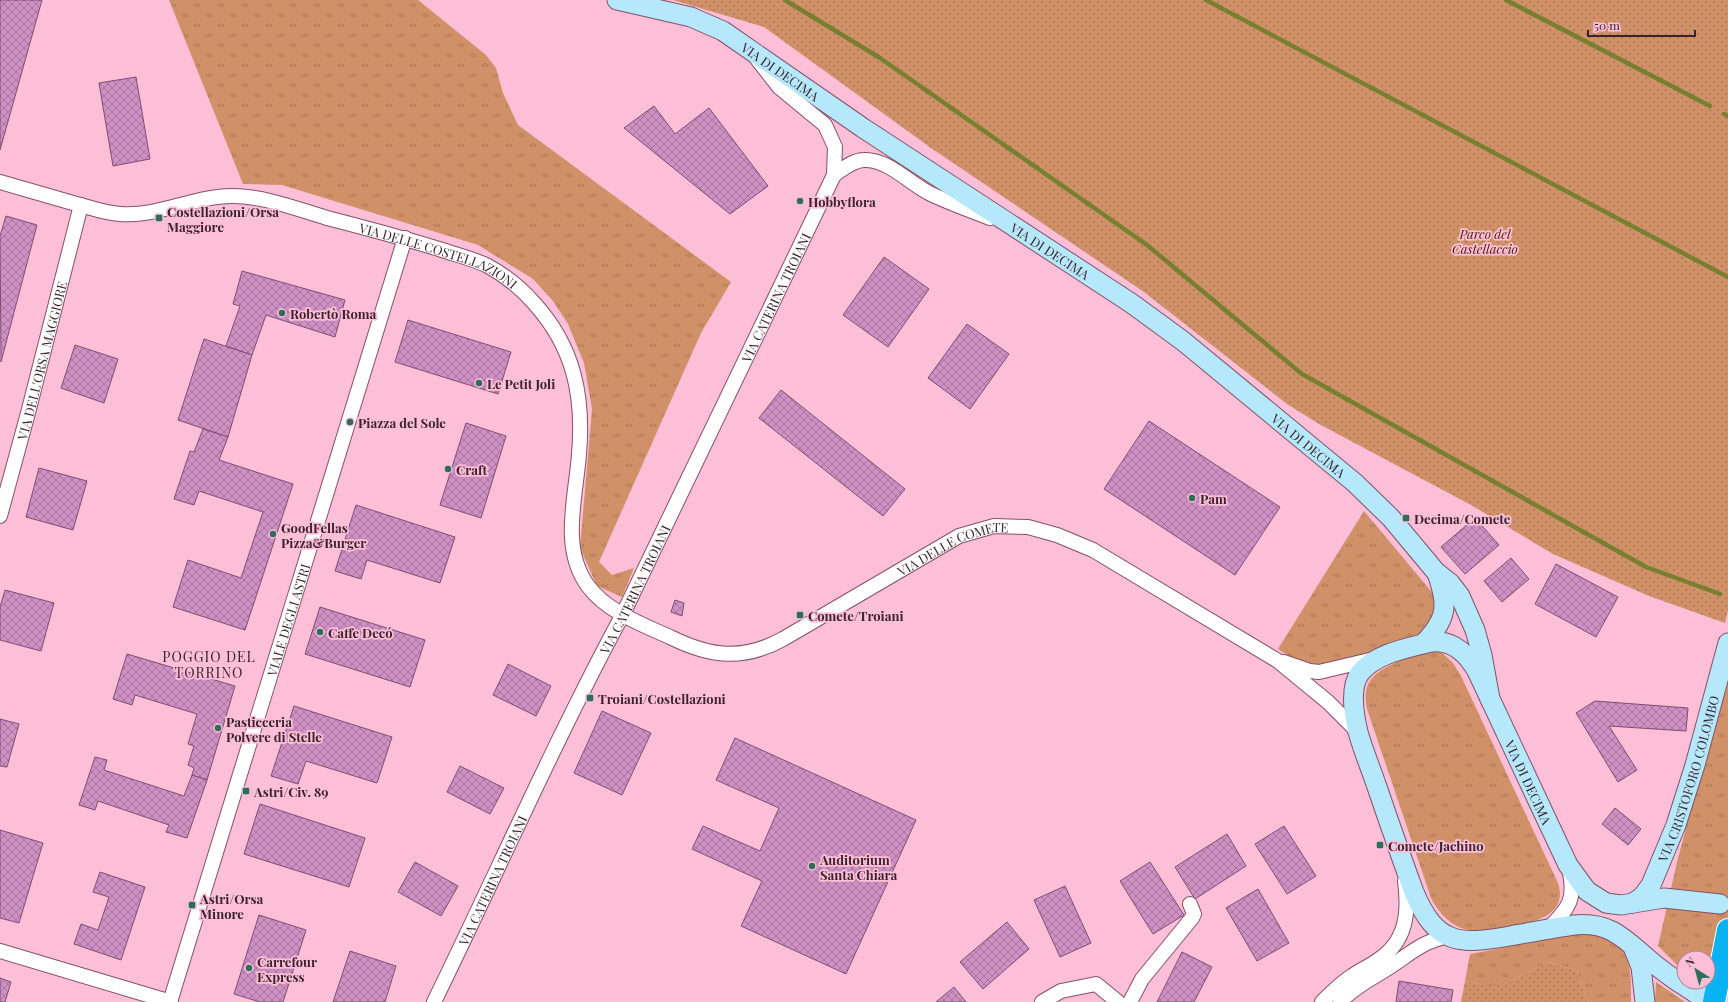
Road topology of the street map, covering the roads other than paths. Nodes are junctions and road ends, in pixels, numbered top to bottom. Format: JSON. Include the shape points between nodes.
{"nodes":[{"id":1,"x":617,"y":0,"type":"edge"},
{"id":2,"x":748,"y":47,"type":"junction"},
{"id":3,"x":834,"y":175,"type":"junction"},
{"id":4,"x":0,"y":182,"type":"edge"},
{"id":5,"x":81,"y":205,"type":"junction"},
{"id":6,"x":1013,"y":227,"type":"junction"},
{"id":7,"x":405,"y":238,"type":"junction"},
{"id":8,"x":0,"y":516,"type":"edge"},
{"id":9,"x":1436,"y":572,"type":"junction"},
{"id":10,"x":623,"y":614,"type":"junction"},
{"id":11,"x":1424,"y":643,"type":"junction"},
{"id":12,"x":1728,"y":643,"type":"edge"},
{"id":13,"x":1383,"y":657,"type":"junction"},
{"id":14,"x":1278,"y":661,"type":"junction"},
{"id":15,"x":1490,"y":699,"type":"junction"},
{"id":16,"x":1358,"y":732,"type":"junction"},
{"id":17,"x":1403,"y":863,"type":"junction"},
{"id":18,"x":1568,"y":864,"type":"junction"},
{"id":19,"x":1632,"y":903,"type":"junction"},
{"id":20,"x":1190,"y":904,"type":"dead end"},
{"id":21,"x":1720,"y":904,"type":"dead end"},
{"id":22,"x":1548,"y":929,"type":"junction"},
{"id":23,"x":1728,"y":930,"type":"edge"},
{"id":24,"x":1448,"y":936,"type":"junction"},
{"id":25,"x":1629,"y":943,"type":"junction"},
{"id":26,"x":0,"y":951,"type":"edge"},
{"id":27,"x":1708,"y":999,"type":"edge"},
{"id":28,"x":170,"y":1002,"type":"edge"},
{"id":29,"x":434,"y":1002,"type":"edge"},
{"id":30,"x":1042,"y":1002,"type":"edge"},
{"id":31,"x":1118,"y":1002,"type":"edge"},
{"id":32,"x":1130,"y":1002,"type":"edge"},
{"id":33,"x":1322,"y":1002,"type":"edge"},
{"id":34,"x":1340,"y":1002,"type":"edge"},
{"id":35,"x":1645,"y":1002,"type":"edge"}],
"edges":[{"from":1,"to":2,"type":"main road","name":"VIA DI DECIMA","via":[[700,20]]},
{"from":2,"to":3,"type":"street","name":"VIA CATERINA TROIANI","via":[[779,87],[826,125],[835,147]]},
{"from":2,"to":6,"type":"main road","name":"VIA DI DECIMA","via":[[863,128]]},
{"from":3,"to":6,"type":"street","via":[[856,162],[874,161],[929,193]]},
{"from":3,"to":10,"type":"street","name":"VIA CATERINA TROIANI"},
{"from":4,"to":5,"type":"street","name":"VIA DELLE COSTELLAZIONI"},
{"from":5,"to":7,"type":"street","name":"VIA DELLE COSTELLAZIONI","via":[[129,215],[216,198],[246,197]]},
{"from":5,"to":8,"type":"street","name":"VIA DELL'ORSA MAGGIORE"},
{"from":6,"to":9,"type":"main road","name":"VIA DI DECIMA","via":[[1063,257],[1192,348],[1367,494],[1403,531]]},
{"from":7,"to":10,"type":"street","name":"VIA DELLE COSTELLAZIONI","via":[[478,262],[505,276],[525,294],[557,333],[572,364],[578,402],[579,452],[572,520],[575,561],[590,589]]},
{"from":7,"to":28,"type":"street","name":"VIALE DEGLI ASTRI"},
{"from":9,"to":11,"type":"main road","name":"VIA DI DECIMA","via":[[1444,595],[1443,616],[1436,631]]},
{"from":9,"to":15,"type":"main road","name":"VIA DI DECIMA","via":[[1455,589],[1470,617],[1482,655]]},
{"from":10,"to":14,"type":"street","name":"VIA DELLE COMETE","via":[[689,646],[726,654],[745,653],[776,642],[959,536],[988,526],[1020,526],[1057,535],[1093,550]]},
{"from":10,"to":29,"type":"street","name":"VIA CATERINA TROIANI"},
{"from":11,"to":13,"type":"main road"},
{"from":11,"to":15,"type":"main road","name":"VIA DI DECIMA","via":[[1445,642],[1460,649],[1472,662]]},
{"from":12,"to":19,"type":"main road","name":"VIA CRISTOFORO COLOMBO","via":[[1676,825],[1651,885],[1642,897]]},
{"from":13,"to":14,"type":"street","name":"VIA DELLE COMETE","via":[[1319,672],[1310,672],[1290,663]]},
{"from":13,"to":16,"type":"main road","via":[[1366,667],[1355,685]]},
{"from":14,"to":16,"type":"street","name":"VIA DELLE COMETE","via":[[1328,702]]},
{"from":15,"to":18,"type":"main road","name":"VIA DI DECIMA"},
{"from":16,"to":17,"type":"main road","name":"VIA DELLE COMETE"},
{"from":17,"to":24,"type":"main road","name":"VIA DELLE COMETE","via":[[1422,910],[1435,926]]},
{"from":17,"to":33,"type":"street","via":[[1408,904],[1400,938],[1383,957],[1350,976]]},
{"from":18,"to":19,"type":"main road","name":"VIA DI DECIMA","via":[[1582,886],[1594,897],[1611,904]]},
{"from":18,"to":22,"type":"street","name":"VIA DI DECIMA","via":[[1572,884],[1571,900],[1567,909]]},
{"from":19,"to":21,"type":"main road","name":"VIA DI DECIMA","via":[[1664,898]]},
{"from":20,"to":32,"type":"street","via":[[1194,914],[1192,918],[1142,979]]},
{"from":22,"to":24,"type":"main road","via":[[1472,942]]},
{"from":22,"to":25,"type":"main road","via":[[1579,924],[1594,925],[1613,931]]},
{"from":23,"to":27,"type":"highway"},
{"from":24,"to":34,"type":"street","via":[[1422,944],[1356,988]]},
{"from":25,"to":27,"type":"main road","via":[[1667,974]]},
{"from":25,"to":35,"type":"main road","via":[[1641,967]]},
{"from":26,"to":28,"type":"street"},
{"from":30,"to":31,"type":"street","via":[[1061,991],[1096,984]]}]}
